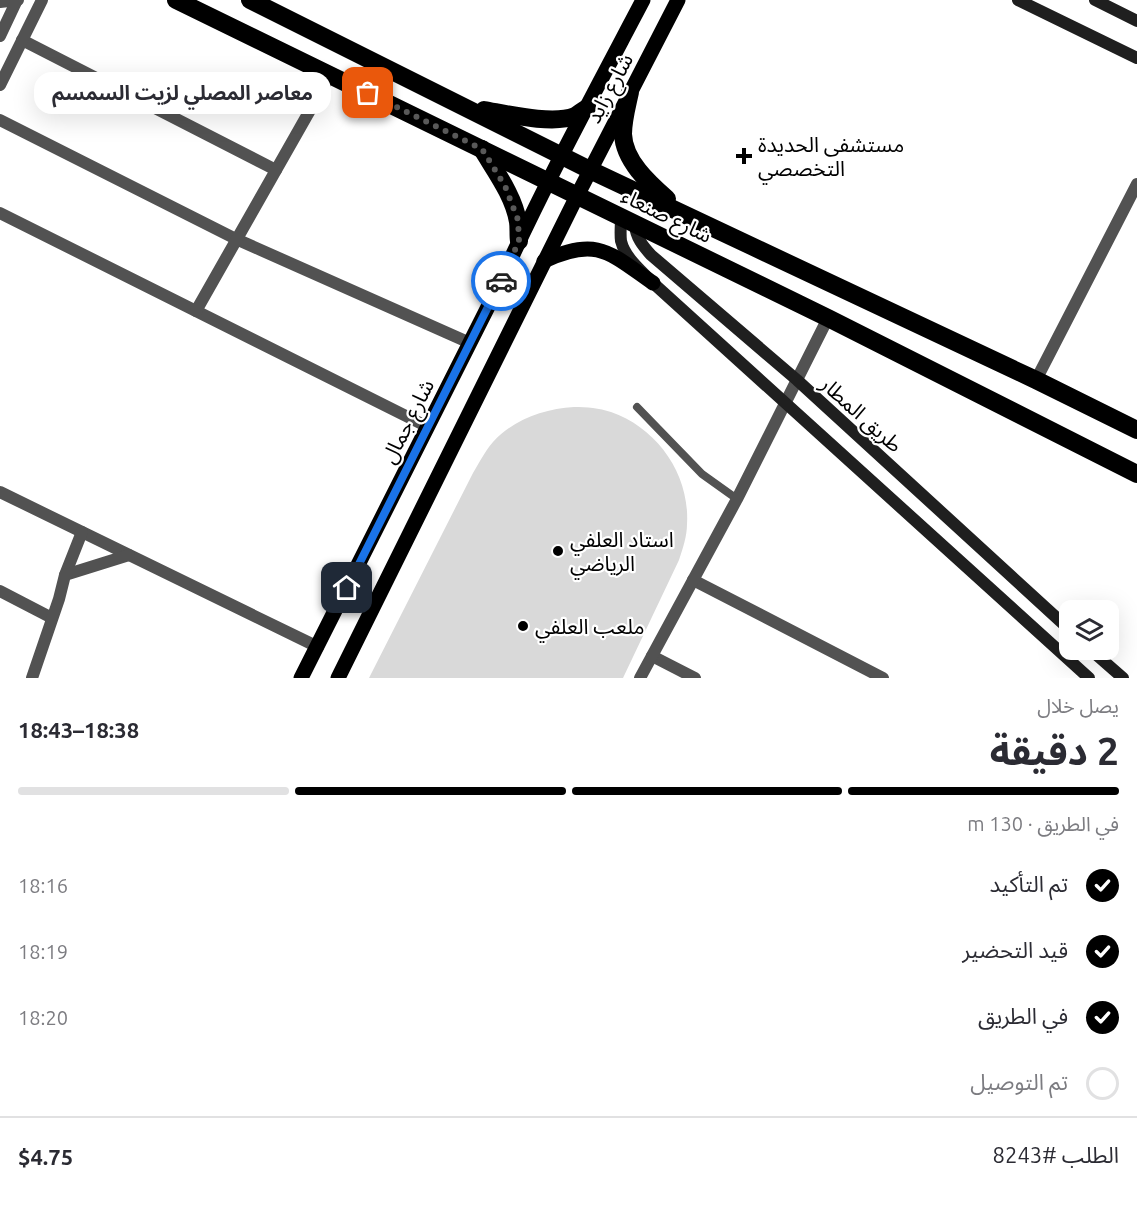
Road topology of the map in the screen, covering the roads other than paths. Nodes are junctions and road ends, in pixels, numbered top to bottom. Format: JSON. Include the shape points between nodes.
{"nodes":[{"id":1,"x":18,"y":0,"type":"edge"},
{"id":2,"x":42,"y":0,"type":"edge"},
{"id":3,"x":176,"y":0,"type":"edge"},
{"id":4,"x":643,"y":0,"type":"edge"},
{"id":5,"x":678,"y":0,"type":"edge"},
{"id":6,"x":1018,"y":0,"type":"edge"},
{"id":7,"x":1095,"y":0,"type":"edge"},
{"id":8,"x":0,"y":2,"type":"edge"},
{"id":9,"x":259,"y":2,"type":"edge"},
{"id":10,"x":1137,"y":21,"type":"edge"},
{"id":11,"x":0,"y":36,"type":"edge"},
{"id":12,"x":22,"y":40,"type":"junction"},
{"id":13,"x":1137,"y":58,"type":"edge"},
{"id":14,"x":330,"y":75,"type":"junction"},
{"id":15,"x":0,"y":85,"type":"edge"},
{"id":16,"x":630,"y":92,"type":"junction"},
{"id":17,"x":462,"y":106,"type":"junction"},
{"id":18,"x":586,"y":108,"type":"junction"},
{"id":19,"x":0,"y":120,"type":"edge"},
{"id":20,"x":482,"y":149,"type":"junction"},
{"id":21,"x":562,"y":155,"type":"junction"},
{"id":22,"x":276,"y":170,"type":"junction"},
{"id":23,"x":590,"y":170,"type":"junction"},
{"id":24,"x":549,"y":181,"type":"junction"},
{"id":25,"x":1137,"y":184,"type":"edge"},
{"id":26,"x":577,"y":196,"type":"junction"},
{"id":27,"x":0,"y":213,"type":"edge"},
{"id":28,"x":684,"y":214,"type":"junction"},
{"id":29,"x":628,"y":221,"type":"junction"},
{"id":30,"x":236,"y":239,"type":"junction"},
{"id":31,"x":519,"y":241,"type":"junction"},
{"id":32,"x":544,"y":261,"type":"junction"},
{"id":33,"x":653,"y":283,"type":"junction"},
{"id":34,"x":196,"y":311,"type":"junction"},
{"id":35,"x":828,"y":318,"type":"junction"},
{"id":36,"x":470,"y":343,"type":"junction"},
{"id":37,"x":796,"y":380,"type":"junction"},
{"id":38,"x":1036,"y":380,"type":"junction"},
{"id":39,"x":785,"y":403,"type":"junction"},
{"id":40,"x":637,"y":407,"type":"dead end"},
{"id":41,"x":428,"y":427,"type":"junction"},
{"id":42,"x":1137,"y":430,"type":"edge"},
{"id":43,"x":1137,"y":474,"type":"edge"},
{"id":44,"x":0,"y":492,"type":"edge"},
{"id":45,"x":737,"y":499,"type":"junction"},
{"id":46,"x":82,"y":532,"type":"junction"},
{"id":47,"x":129,"y":555,"type":"junction"},
{"id":48,"x":65,"y":575,"type":"junction"},
{"id":49,"x":693,"y":580,"type":"junction"},
{"id":50,"x":0,"y":591,"type":"edge"},
{"id":51,"x":52,"y":618,"type":"junction"},
{"id":52,"x":1059,"y":620,"type":"edge"},
{"id":53,"x":318,"y":647,"type":"junction"},
{"id":54,"x":652,"y":656,"type":"junction"},
{"id":55,"x":1102,"y":660,"type":"edge"},
{"id":56,"x":32,"y":678,"type":"edge"},
{"id":57,"x":302,"y":678,"type":"edge"},
{"id":58,"x":338,"y":678,"type":"edge"},
{"id":59,"x":640,"y":678,"type":"edge"},
{"id":60,"x":695,"y":678,"type":"edge"},
{"id":61,"x":883,"y":678,"type":"edge"},
{"id":62,"x":1089,"y":678,"type":"edge"},
{"id":63,"x":1123,"y":678,"type":"edge"}],
"edges":[{"from":1,"to":8,"type":"street"},
{"from":1,"to":11,"type":"street"},
{"from":2,"to":12,"type":"street"},
{"from":3,"to":14,"type":"highway","name":"شارع صنعاء"},
{"from":4,"to":18,"type":"main road","name":"شارع زايد"},
{"from":5,"to":16,"type":"main road","name":"شارع زايد"},
{"from":6,"to":13,"type":"street"},
{"from":7,"to":10,"type":"street"},
{"from":9,"to":17,"type":"highway","name":"شارع صنعاء"},
{"from":12,"to":15,"type":"street"},
{"from":12,"to":22,"type":"street"},
{"from":14,"to":20,"type":"highway","name":"شارع صنعاء"},
{"from":14,"to":22,"type":"street"},
{"from":16,"to":23,"type":"main road","name":"شارع زايد"},
{"from":16,"to":28,"type":"highway","via":[[623,136],[629,157],[649,183]]},
{"from":17,"to":18,"type":"highway","via":[[554,119],[574,116]]},
{"from":17,"to":21,"type":"highway","name":"شارع صنعاء"},
{"from":18,"to":21,"type":"main road","name":"شارع زايد"},
{"from":19,"to":30,"type":"street"},
{"from":20,"to":24,"type":"highway","name":"شارع صنعاء"},
{"from":20,"to":31,"type":"highway","via":[[505,186],[518,220]]},
{"from":21,"to":23,"type":"highway","name":"شارع صنعاء"},
{"from":21,"to":24,"type":"main road","name":"شارع زايد"},
{"from":22,"to":30,"type":"street"},
{"from":23,"to":26,"type":"main road","name":"شارع زايد"},
{"from":23,"to":28,"type":"highway","name":"شارع صنعاء"},
{"from":24,"to":26,"type":"highway","name":"شارع صنعاء"},
{"from":24,"to":31,"type":"main road","name":"شارع جمال"},
{"from":25,"to":38,"type":"street"},
{"from":26,"to":29,"type":"highway","name":"شارع صنعاء"},
{"from":26,"to":32,"type":"main road"},
{"from":27,"to":34,"type":"street"},
{"from":28,"to":38,"type":"highway","name":"شارع صنعاء"},
{"from":29,"to":33,"type":"street","via":[[621,242]]},
{"from":29,"to":35,"type":"highway","name":"شارع صنعاء"},
{"from":29,"to":37,"type":"street","name":"طريق المطار","via":[[651,255]]},
{"from":30,"to":34,"type":"street"},
{"from":30,"to":36,"type":"street"},
{"from":31,"to":36,"type":"main road","name":"شارع جمال"},
{"from":32,"to":33,"type":"main road","via":[[578,249],[598,249]]},
{"from":32,"to":58,"type":"main road"},
{"from":33,"to":39,"type":"street"},
{"from":34,"to":41,"type":"street"},
{"from":35,"to":37,"type":"street"},
{"from":35,"to":43,"type":"highway","name":"شارع صنعاء"},
{"from":36,"to":41,"type":"main road","name":"شارع جمال"},
{"from":37,"to":39,"type":"street"},
{"from":37,"to":52,"type":"street","name":"طريق المطار"},
{"from":38,"to":42,"type":"highway","name":"شارع صنعاء"},
{"from":39,"to":45,"type":"street"},
{"from":39,"to":62,"type":"street"},
{"from":40,"to":45,"type":"lane","via":[[702,474]]},
{"from":41,"to":53,"type":"main road","name":"شارع جمال"},
{"from":44,"to":46,"type":"street"},
{"from":45,"to":49,"type":"street"},
{"from":46,"to":47,"type":"street"},
{"from":46,"to":48,"type":"street"},
{"from":47,"to":48,"type":"street"},
{"from":47,"to":53,"type":"street"},
{"from":48,"to":51,"type":"street"},
{"from":49,"to":54,"type":"street"},
{"from":49,"to":61,"type":"street"},
{"from":50,"to":51,"type":"street"},
{"from":51,"to":56,"type":"street"},
{"from":53,"to":57,"type":"main road","name":"شارع جمال"},
{"from":54,"to":59,"type":"street"},
{"from":54,"to":60,"type":"street"},
{"from":55,"to":63,"type":"street"}]}
